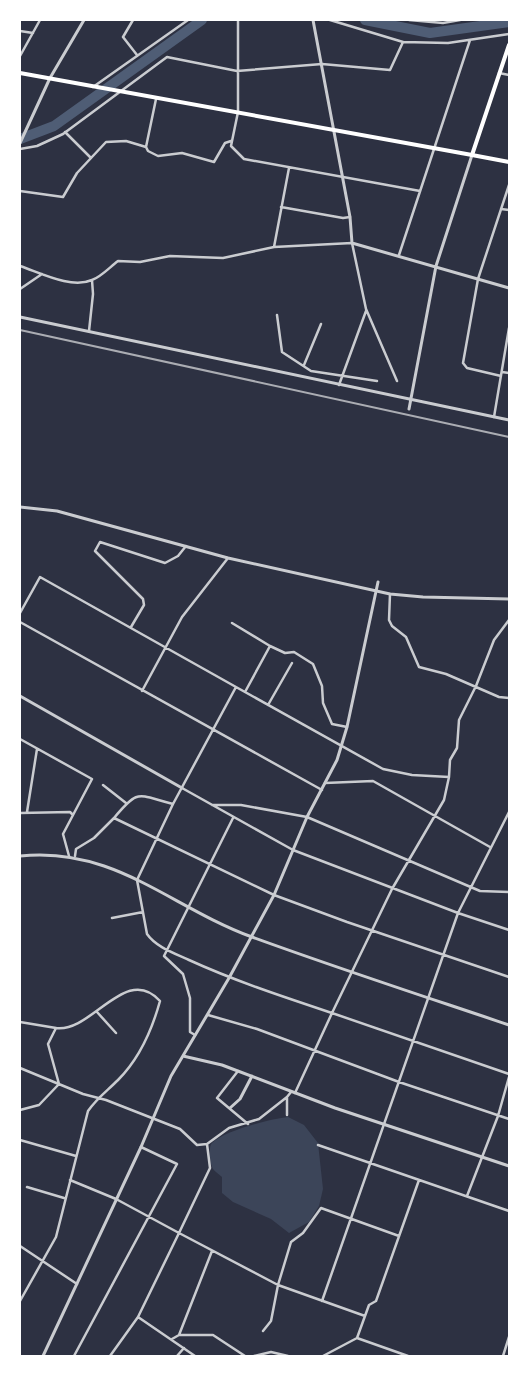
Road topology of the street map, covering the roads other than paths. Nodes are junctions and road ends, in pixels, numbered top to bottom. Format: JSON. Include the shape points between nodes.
{"nodes":[{"id":1,"x":40,"y":20,"type":"edge"},
{"id":2,"x":84,"y":20,"type":"edge"},
{"id":3,"x":133,"y":20,"type":"edge"},
{"id":4,"x":188,"y":20,"type":"edge"},
{"id":5,"x":238,"y":20,"type":"edge"},
{"id":6,"x":313,"y":20,"type":"edge"},
{"id":7,"x":330,"y":20,"type":"edge"},
{"id":8,"x":409,"y":20,"type":"edge"},
{"id":9,"x":413,"y":20,"type":"edge"},
{"id":10,"x":460,"y":20,"type":"edge"},
{"id":11,"x":20,"y":30,"type":"edge"},
{"id":12,"x":33,"y":33,"type":"junction"},
{"id":13,"x":509,"y":34,"type":"edge"},
{"id":14,"x":470,"y":40,"type":"junction"},
{"id":15,"x":403,"y":42,"type":"junction"},
{"id":16,"x":509,"y":44,"type":"edge"},
{"id":17,"x":137,"y":55,"type":"junction"},
{"id":18,"x":20,"y":56,"type":"edge"},
{"id":19,"x":322,"y":64,"type":"junction"},
{"id":20,"x":237,"y":71,"type":"junction"},
{"id":21,"x":20,"y":73,"type":"edge"},
{"id":22,"x":499,"y":73,"type":"junction"},
{"id":23,"x":509,"y":75,"type":"edge"},
{"id":24,"x":50,"y":78,"type":"junction"},
{"id":25,"x":95,"y":87,"type":"junction"},
{"id":26,"x":118,"y":91,"type":"junction"},
{"id":27,"x":156,"y":98,"type":"junction"},
{"id":28,"x":238,"y":112,"type":"junction"},
{"id":29,"x":334,"y":130,"type":"junction"},
{"id":30,"x":23,"y":131,"type":"edge"},
{"id":31,"x":65,"y":132,"type":"junction"},
{"id":32,"x":231,"y":141,"type":"junction"},
{"id":33,"x":20,"y":142,"type":"edge"},
{"id":34,"x":146,"y":147,"type":"junction"},
{"id":35,"x":20,"y":149,"type":"edge"},
{"id":36,"x":434,"y":149,"type":"junction"},
{"id":37,"x":472,"y":155,"type":"junction"},
{"id":38,"x":91,"y":158,"type":"junction"},
{"id":39,"x":509,"y":162,"type":"edge"},
{"id":40,"x":288,"y":168,"type":"junction"},
{"id":41,"x":342,"y":178,"type":"junction"},
{"id":42,"x":509,"y":185,"type":"edge"},
{"id":43,"x":20,"y":191,"type":"edge"},
{"id":44,"x":420,"y":191,"type":"junction"},
{"id":45,"x":281,"y":207,"type":"junction"},
{"id":46,"x":501,"y":209,"type":"junction"},
{"id":47,"x":509,"y":210,"type":"edge"},
{"id":48,"x":350,"y":217,"type":"junction"},
{"id":49,"x":352,"y":243,"type":"junction"},
{"id":50,"x":274,"y":247,"type":"junction"},
{"id":51,"x":399,"y":255,"type":"junction"},
{"id":52,"x":20,"y":266,"type":"edge"},
{"id":53,"x":436,"y":266,"type":"junction"},
{"id":54,"x":42,"y":274,"type":"junction"},
{"id":55,"x":478,"y":278,"type":"junction"},
{"id":56,"x":92,"y":280,"type":"junction"},
{"id":57,"x":509,"y":288,"type":"edge"},
{"id":58,"x":20,"y":289,"type":"edge"},
{"id":59,"x":366,"y":309,"type":"junction"},
{"id":60,"x":277,"y":315,"type":"dead end"},
{"id":61,"x":20,"y":317,"type":"edge"},
{"id":62,"x":321,"y":324,"type":"dead end"},
{"id":63,"x":509,"y":328,"type":"edge"},
{"id":64,"x":89,"y":331,"type":"junction"},
{"id":65,"x":504,"y":356,"type":"junction"},
{"id":66,"x":509,"y":356,"type":"edge"},
{"id":67,"x":304,"y":365,"type":"junction"},
{"id":68,"x":509,"y":373,"type":"edge"},
{"id":69,"x":501,"y":374,"type":"junction"},
{"id":70,"x":340,"y":377,"type":"junction"},
{"id":71,"x":377,"y":381,"type":"dead end"},
{"id":72,"x":397,"y":381,"type":"dead end"},
{"id":73,"x":339,"y":385,"type":"junction"},
{"id":74,"x":411,"y":401,"type":"junction"},
{"id":75,"x":409,"y":409,"type":"dead end"},
{"id":76,"x":494,"y":417,"type":"junction"},
{"id":77,"x":509,"y":420,"type":"edge"},
{"id":78,"x":20,"y":507,"type":"edge"},
{"id":79,"x":186,"y":546,"type":"junction"},
{"id":80,"x":228,"y":558,"type":"junction"},
{"id":81,"x":378,"y":582,"type":"dead end"},
{"id":82,"x":376,"y":591,"type":"junction"},
{"id":83,"x":390,"y":594,"type":"junction"},
{"id":84,"x":509,"y":599,"type":"edge"},
{"id":85,"x":20,"y":612,"type":"edge"},
{"id":86,"x":509,"y":620,"type":"edge"},
{"id":87,"x":20,"y":622,"type":"edge"},
{"id":88,"x":232,"y":623,"type":"dead end"},
{"id":89,"x":131,"y":627,"type":"junction"},
{"id":90,"x":270,"y":646,"type":"junction"},
{"id":91,"x":164,"y":647,"type":"junction"},
{"id":92,"x":292,"y":663,"type":"dead end"},
{"id":93,"x":476,"y":686,"type":"junction"},
{"id":94,"x":236,"y":687,"type":"junction"},
{"id":95,"x":142,"y":691,"type":"junction"},
{"id":96,"x":245,"y":692,"type":"junction"},
{"id":97,"x":20,"y":696,"type":"edge"},
{"id":98,"x":509,"y":698,"type":"edge"},
{"id":99,"x":268,"y":705,"type":"junction"},
{"id":100,"x":347,"y":727,"type":"junction"},
{"id":101,"x":212,"y":730,"type":"junction"},
{"id":102,"x":20,"y":739,"type":"edge"},
{"id":103,"x":342,"y":745,"type":"junction"},
{"id":104,"x":37,"y":749,"type":"junction"},
{"id":105,"x":449,"y":777,"type":"junction"},
{"id":106,"x":325,"y":783,"type":"junction"},
{"id":107,"x":103,"y":785,"type":"dead end"},
{"id":108,"x":182,"y":788,"type":"junction"},
{"id":109,"x":322,"y":790,"type":"junction"},
{"id":110,"x":126,"y":803,"type":"junction"},
{"id":111,"x":173,"y":804,"type":"junction"},
{"id":112,"x":210,"y":805,"type":"junction"},
{"id":113,"x":27,"y":812,"type":"junction"},
{"id":114,"x":509,"y":812,"type":"edge"},
{"id":115,"x":20,"y":813,"type":"edge"},
{"id":116,"x":73,"y":815,"type":"junction"},
{"id":117,"x":307,"y":817,"type":"junction"},
{"id":118,"x":435,"y":817,"type":"junction"},
{"id":119,"x":114,"y":818,"type":"junction"},
{"id":120,"x":233,"y":818,"type":"junction"},
{"id":121,"x":156,"y":840,"type":"junction"},
{"id":122,"x":490,"y":848,"type":"junction"},
{"id":123,"x":292,"y":850,"type":"junction"},
{"id":124,"x":20,"y":856,"type":"edge"},
{"id":125,"x":69,"y":856,"type":"junction"},
{"id":126,"x":75,"y":856,"type":"junction"},
{"id":127,"x":408,"y":860,"type":"junction"},
{"id":128,"x":210,"y":865,"type":"junction"},
{"id":129,"x":136,"y":880,"type":"junction"},
{"id":130,"x":471,"y":887,"type":"junction"},
{"id":131,"x":392,"y":889,"type":"junction"},
{"id":132,"x":509,"y":892,"type":"edge"},
{"id":133,"x":274,"y":895,"type":"junction"},
{"id":134,"x":190,"y":906,"type":"junction"},
{"id":135,"x":143,"y":912,"type":"junction"},
{"id":136,"x":458,"y":913,"type":"junction"},
{"id":137,"x":112,"y":918,"type":"dead end"},
{"id":138,"x":372,"y":930,"type":"junction"},
{"id":139,"x":509,"y":930,"type":"edge"},
{"id":140,"x":251,"y":936,"type":"junction"},
{"id":141,"x":167,"y":950,"type":"junction"},
{"id":142,"x":442,"y":954,"type":"junction"},
{"id":143,"x":352,"y":972,"type":"junction"},
{"id":144,"x":509,"y":977,"type":"edge"},
{"id":145,"x":229,"y":978,"type":"junction"},
{"id":146,"x":428,"y":998,"type":"junction"},
{"id":147,"x":97,"y":1012,"type":"junction"},
{"id":148,"x":332,"y":1013,"type":"junction"},
{"id":149,"x":208,"y":1015,"type":"junction"},
{"id":150,"x":20,"y":1022,"type":"edge"},
{"id":151,"x":509,"y":1025,"type":"edge"},
{"id":152,"x":56,"y":1028,"type":"junction"},
{"id":153,"x":116,"y":1033,"type":"dead end"},
{"id":154,"x":195,"y":1036,"type":"junction"},
{"id":155,"x":412,"y":1042,"type":"junction"},
{"id":156,"x":315,"y":1052,"type":"junction"},
{"id":157,"x":183,"y":1055,"type":"junction"},
{"id":158,"x":20,"y":1068,"type":"edge"},
{"id":159,"x":238,"y":1071,"type":"junction"},
{"id":160,"x":252,"y":1076,"type":"junction"},
{"id":161,"x":509,"y":1076,"type":"edge"},
{"id":162,"x":399,"y":1082,"type":"junction"},
{"id":163,"x":59,"y":1084,"type":"junction"},
{"id":164,"x":293,"y":1092,"type":"junction"},
{"id":165,"x":287,"y":1097,"type":"junction"},
{"id":166,"x":97,"y":1098,"type":"junction"},
{"id":167,"x":230,"y":1108,"type":"junction"},
{"id":168,"x":20,"y":1110,"type":"edge"},
{"id":169,"x":287,"y":1115,"type":"dead end"},
{"id":170,"x":498,"y":1116,"type":"junction"},
{"id":171,"x":153,"y":1119,"type":"junction"},
{"id":172,"x":509,"y":1119,"type":"edge"},
{"id":173,"x":248,"y":1124,"type":"junction"},
{"id":174,"x":384,"y":1124,"type":"junction"},
{"id":175,"x":20,"y":1140,"type":"edge"},
{"id":176,"x":208,"y":1144,"type":"junction"},
{"id":177,"x":318,"y":1145,"type":"dead end"},
{"id":178,"x":140,"y":1146,"type":"junction"},
{"id":179,"x":76,"y":1156,"type":"junction"},
{"id":180,"x":482,"y":1157,"type":"junction"},
{"id":181,"x":369,"y":1162,"type":"junction"},
{"id":182,"x":509,"y":1166,"type":"edge"},
{"id":183,"x":70,"y":1180,"type":"junction"},
{"id":184,"x":419,"y":1180,"type":"junction"},
{"id":185,"x":27,"y":1187,"type":"dead end"},
{"id":186,"x":467,"y":1196,"type":"junction"},
{"id":187,"x":65,"y":1198,"type":"junction"},
{"id":188,"x":116,"y":1199,"type":"junction"},
{"id":189,"x":509,"y":1211,"type":"edge"},
{"id":190,"x":149,"y":1218,"type":"junction"},
{"id":191,"x":350,"y":1218,"type":"junction"},
{"id":192,"x":179,"y":1233,"type":"junction"},
{"id":193,"x":399,"y":1236,"type":"junction"},
{"id":194,"x":20,"y":1246,"type":"edge"},
{"id":195,"x":212,"y":1250,"type":"junction"},
{"id":196,"x":42,"y":1260,"type":"junction"},
{"id":197,"x":77,"y":1284,"type":"junction"},
{"id":198,"x":278,"y":1285,"type":"junction"},
{"id":199,"x":20,"y":1301,"type":"edge"},
{"id":200,"x":322,"y":1301,"type":"junction"},
{"id":201,"x":365,"y":1316,"type":"junction"},
{"id":202,"x":138,"y":1317,"type":"junction"},
{"id":203,"x":262,"y":1331,"type":"dead end"},
{"id":204,"x":179,"y":1335,"type":"junction"},
{"id":205,"x":509,"y":1337,"type":"edge"},
{"id":206,"x":357,"y":1338,"type":"junction"},
{"id":207,"x":172,"y":1339,"type":"junction"},
{"id":208,"x":184,"y":1348,"type":"junction"},
{"id":209,"x":275,"y":1354,"type":"edge"},
{"id":210,"x":43,"y":1356,"type":"edge"},
{"id":211,"x":74,"y":1356,"type":"edge"},
{"id":212,"x":110,"y":1356,"type":"edge"},
{"id":213,"x":177,"y":1356,"type":"edge"},
{"id":214,"x":196,"y":1356,"type":"edge"},
{"id":215,"x":245,"y":1356,"type":"edge"},
{"id":216,"x":254,"y":1356,"type":"edge"},
{"id":217,"x":288,"y":1356,"type":"edge"},
{"id":218,"x":322,"y":1356,"type":"edge"},
{"id":219,"x":408,"y":1356,"type":"edge"},
{"id":220,"x":502,"y":1356,"type":"edge"}],
"edges":[{"from":1,"to":12,"type":"street"},
{"from":2,"to":24,"type":"street"},
{"from":3,"to":17,"type":"street","via":[[123,37]]},
{"from":4,"to":17,"type":"street"},
{"from":5,"to":20,"type":"street"},
{"from":6,"to":19,"type":"street"},
{"from":7,"to":15,"type":"street"},
{"from":8,"to":9,"type":"street"},
{"from":9,"to":10,"type":"street","via":[[443,23]]},
{"from":11,"to":12,"type":"street"},
{"from":12,"to":18,"type":"street"},
{"from":13,"to":14,"type":"street"},
{"from":14,"to":15,"type":"street"},
{"from":14,"to":36,"type":"street"},
{"from":15,"to":19,"type":"street","via":[[390,70]]},
{"from":16,"to":22,"type":"main road"},
{"from":17,"to":25,"type":"street"},
{"from":19,"to":20,"type":"street"},
{"from":19,"to":29,"type":"street"},
{"from":20,"to":26,"type":"street","via":[[167,57]]},
{"from":20,"to":28,"type":"street"},
{"from":21,"to":24,"type":"main road"},
{"from":22,"to":23,"type":"street"},
{"from":22,"to":37,"type":"main road"},
{"from":24,"to":25,"type":"main road"},
{"from":24,"to":30,"type":"street"},
{"from":25,"to":26,"type":"main road"},
{"from":26,"to":27,"type":"main road"},
{"from":26,"to":31,"type":"street"},
{"from":27,"to":28,"type":"main road"},
{"from":27,"to":34,"type":"street"},
{"from":28,"to":29,"type":"main road"},
{"from":28,"to":32,"type":"street"},
{"from":29,"to":36,"type":"main road"},
{"from":29,"to":41,"type":"street"},
{"from":30,"to":33,"type":"street"},
{"from":31,"to":35,"type":"street","via":[[37,146]]},
{"from":31,"to":38,"type":"street"},
{"from":32,"to":34,"type":"street","via":[[225,143],[214,162],[182,153],[158,156]]},
{"from":32,"to":40,"type":"street","via":[[231,146],[244,159]]},
{"from":34,"to":38,"type":"street","via":[[126,141],[106,142]]},
{"from":36,"to":37,"type":"main road"},
{"from":36,"to":44,"type":"street"},
{"from":37,"to":39,"type":"main road"},
{"from":37,"to":53,"type":"street"},
{"from":38,"to":43,"type":"street","via":[[77,173],[63,198]]},
{"from":40,"to":41,"type":"street"},
{"from":40,"to":45,"type":"street"},
{"from":41,"to":44,"type":"street"},
{"from":41,"to":48,"type":"street"},
{"from":42,"to":46,"type":"street"},
{"from":44,"to":51,"type":"street"},
{"from":45,"to":48,"type":"street"},
{"from":45,"to":50,"type":"street"},
{"from":46,"to":47,"type":"street"},
{"from":46,"to":55,"type":"street"},
{"from":48,"to":49,"type":"street"},
{"from":49,"to":50,"type":"street"},
{"from":49,"to":51,"type":"street"},
{"from":49,"to":59,"type":"street"},
{"from":50,"to":56,"type":"street","via":[[223,258],[170,256],[140,262],[118,261]]},
{"from":51,"to":53,"type":"street"},
{"from":52,"to":54,"type":"street"},
{"from":53,"to":55,"type":"street"},
{"from":53,"to":74,"type":"street"},
{"from":54,"to":56,"type":"street","via":[[70,282]]},
{"from":54,"to":58,"type":"street"},
{"from":55,"to":57,"type":"street"},
{"from":55,"to":69,"type":"street","via":[[464,366]]},
{"from":56,"to":64,"type":"street"},
{"from":59,"to":70,"type":"street"},
{"from":59,"to":72,"type":"street"},
{"from":60,"to":67,"type":"street","via":[[282,352]]},
{"from":61,"to":64,"type":"street"},
{"from":62,"to":67,"type":"street"},
{"from":63,"to":65,"type":"street"},
{"from":64,"to":73,"type":"street"},
{"from":65,"to":66,"type":"street"},
{"from":65,"to":69,"type":"street"},
{"from":67,"to":70,"type":"street","via":[[311,371]]},
{"from":68,"to":69,"type":"street"},
{"from":69,"to":76,"type":"street"},
{"from":70,"to":71,"type":"street"},
{"from":70,"to":73,"type":"street"},
{"from":73,"to":74,"type":"street"},
{"from":74,"to":75,"type":"street"},
{"from":74,"to":76,"type":"street"},
{"from":76,"to":77,"type":"street"},
{"from":78,"to":79,"type":"street","via":[[57,511]]},
{"from":79,"to":80,"type":"street"},
{"from":79,"to":89,"type":"street","via":[[178,556],[165,563],[100,542],[95,551],[143,599],[144,605]]},
{"from":80,"to":82,"type":"street"},
{"from":80,"to":91,"type":"street","via":[[182,617]]},
{"from":81,"to":82,"type":"street"},
{"from":82,"to":83,"type":"street"},
{"from":82,"to":100,"type":"street"},
{"from":83,"to":84,"type":"street"},
{"from":83,"to":93,"type":"street","via":[[389,620],[406,637],[419,667]]},
{"from":85,"to":89,"type":"street","via":[[40,577]]},
{"from":86,"to":93,"type":"street","via":[[494,640]]},
{"from":87,"to":95,"type":"street"},
{"from":88,"to":90,"type":"street"},
{"from":89,"to":91,"type":"street"},
{"from":90,"to":96,"type":"street"},
{"from":90,"to":100,"type":"street","via":[[285,653],[294,652],[313,664],[322,686],[323,704],[332,724]]},
{"from":91,"to":94,"type":"street"},
{"from":91,"to":95,"type":"street"},
{"from":92,"to":99,"type":"street"},
{"from":93,"to":98,"type":"street"},
{"from":93,"to":105,"type":"street","via":[[459,720],[457,748],[450,760]]},
{"from":94,"to":96,"type":"street"},
{"from":94,"to":101,"type":"street"},
{"from":95,"to":101,"type":"street"},
{"from":96,"to":99,"type":"street"},
{"from":97,"to":108,"type":"street"},
{"from":99,"to":103,"type":"street"},
{"from":100,"to":103,"type":"street"},
{"from":101,"to":108,"type":"street"},
{"from":101,"to":109,"type":"street"},
{"from":102,"to":104,"type":"street"},
{"from":103,"to":105,"type":"street","via":[[383,769]]},
{"from":103,"to":106,"type":"street"},
{"from":104,"to":113,"type":"street"},
{"from":104,"to":116,"type":"street","via":[[92,779]]},
{"from":105,"to":118,"type":"street","via":[[444,800]]},
{"from":106,"to":109,"type":"street"},
{"from":106,"to":118,"type":"street","via":[[373,781]]},
{"from":107,"to":110,"type":"street"},
{"from":108,"to":111,"type":"street"},
{"from":108,"to":112,"type":"street"},
{"from":109,"to":117,"type":"street"},
{"from":110,"to":111,"type":"street","via":[[131,797],[138,796]]},
{"from":110,"to":119,"type":"street"},
{"from":111,"to":121,"type":"street"},
{"from":112,"to":117,"type":"street","via":[[240,805]]},
{"from":112,"to":120,"type":"street"},
{"from":113,"to":115,"type":"street"},
{"from":113,"to":116,"type":"street","via":[[70,812]]},
{"from":114,"to":122,"type":"street"},
{"from":116,"to":125,"type":"street","via":[[64,834]]},
{"from":117,"to":123,"type":"street"},
{"from":117,"to":127,"type":"street"},
{"from":118,"to":122,"type":"street"},
{"from":118,"to":127,"type":"street"},
{"from":119,"to":121,"type":"street"},
{"from":119,"to":126,"type":"street","via":[[94,838],[76,849]]},
{"from":120,"to":123,"type":"street"},
{"from":120,"to":128,"type":"street"},
{"from":121,"to":128,"type":"street"},
{"from":121,"to":129,"type":"street"},
{"from":122,"to":130,"type":"street"},
{"from":123,"to":131,"type":"street"},
{"from":123,"to":133,"type":"street"},
{"from":124,"to":125,"type":"street"},
{"from":125,"to":126,"type":"street"},
{"from":126,"to":129,"type":"street"},
{"from":127,"to":130,"type":"street"},
{"from":127,"to":131,"type":"street"},
{"from":128,"to":133,"type":"street"},
{"from":128,"to":134,"type":"street"},
{"from":129,"to":134,"type":"street"},
{"from":129,"to":135,"type":"street"},
{"from":130,"to":132,"type":"street","via":[[489,893]]},
{"from":130,"to":136,"type":"street"},
{"from":131,"to":136,"type":"street"},
{"from":131,"to":138,"type":"street"},
{"from":133,"to":138,"type":"street"},
{"from":133,"to":140,"type":"street"},
{"from":134,"to":140,"type":"street"},
{"from":134,"to":141,"type":"street"},
{"from":135,"to":137,"type":"street"},
{"from":135,"to":141,"type":"street","via":[[147,934]]},
{"from":136,"to":139,"type":"street"},
{"from":136,"to":142,"type":"street"},
{"from":138,"to":142,"type":"street"},
{"from":138,"to":143,"type":"street"},
{"from":140,"to":143,"type":"street"},
{"from":140,"to":145,"type":"street"},
{"from":141,"to":145,"type":"street"},
{"from":141,"to":154,"type":"street","via":[[164,956],[183,974],[190,998],[190,1032]]},
{"from":142,"to":144,"type":"street"},
{"from":142,"to":146,"type":"street"},
{"from":143,"to":146,"type":"street"},
{"from":143,"to":148,"type":"street"},
{"from":145,"to":148,"type":"street"},
{"from":145,"to":149,"type":"street"},
{"from":146,"to":151,"type":"street"},
{"from":146,"to":155,"type":"street"},
{"from":147,"to":152,"type":"street","via":[[66,1030]]},
{"from":147,"to":153,"type":"street"},
{"from":147,"to":166,"type":"street","via":[[123,992],[133,989],[155,995],[160,1001],[154,1024],[131,1066]]},
{"from":148,"to":155,"type":"street"},
{"from":148,"to":156,"type":"street"},
{"from":149,"to":154,"type":"street"},
{"from":149,"to":156,"type":"street","via":[[257,1029]]},
{"from":150,"to":152,"type":"street"},
{"from":152,"to":163,"type":"street","via":[[48,1044]]},
{"from":154,"to":157,"type":"street"},
{"from":155,"to":161,"type":"street"},
{"from":155,"to":162,"type":"street"},
{"from":156,"to":162,"type":"street"},
{"from":156,"to":164,"type":"street"},
{"from":157,"to":159,"type":"street"},
{"from":157,"to":171,"type":"street"},
{"from":158,"to":163,"type":"street"},
{"from":159,"to":160,"type":"street"},
{"from":159,"to":167,"type":"street","via":[[217,1098]]},
{"from":160,"to":164,"type":"street"},
{"from":160,"to":167,"type":"street","via":[[240,1099]]},
{"from":161,"to":170,"type":"street"},
{"from":162,"to":170,"type":"street"},
{"from":162,"to":174,"type":"street"},
{"from":163,"to":166,"type":"street"},
{"from":163,"to":168,"type":"street","via":[[39,1105]]},
{"from":164,"to":165,"type":"street"},
{"from":164,"to":174,"type":"street"},
{"from":165,"to":169,"type":"street"},
{"from":165,"to":173,"type":"street"},
{"from":166,"to":171,"type":"street"},
{"from":166,"to":179,"type":"street","via":[[88,1111]]},
{"from":167,"to":173,"type":"street"},
{"from":170,"to":172,"type":"street"},
{"from":170,"to":180,"type":"street"},
{"from":171,"to":176,"type":"street","via":[[180,1129],[197,1145]]},
{"from":171,"to":178,"type":"street"},
{"from":173,"to":176,"type":"street","via":[[229,1128]]},
{"from":174,"to":180,"type":"street"},
{"from":174,"to":181,"type":"street"},
{"from":175,"to":179,"type":"street"},
{"from":176,"to":192,"type":"street","via":[[210,1168]]},
{"from":177,"to":181,"type":"street"},
{"from":178,"to":188,"type":"street"},
{"from":178,"to":190,"type":"street","via":[[177,1164]]},
{"from":179,"to":183,"type":"street"},
{"from":180,"to":182,"type":"street"},
{"from":180,"to":186,"type":"street"},
{"from":181,"to":184,"type":"street"},
{"from":181,"to":191,"type":"street"},
{"from":183,"to":187,"type":"street"},
{"from":183,"to":188,"type":"street"},
{"from":184,"to":186,"type":"street"},
{"from":184,"to":193,"type":"street"},
{"from":185,"to":187,"type":"street"},
{"from":186,"to":189,"type":"street"},
{"from":187,"to":196,"type":"street","via":[[56,1237]]},
{"from":188,"to":190,"type":"street"},
{"from":188,"to":197,"type":"street"},
{"from":190,"to":192,"type":"street"},
{"from":190,"to":211,"type":"street"},
{"from":191,"to":193,"type":"street"},
{"from":191,"to":198,"type":"street","via":[[321,1208],[303,1233],[291,1242]]},
{"from":191,"to":200,"type":"street"},
{"from":192,"to":195,"type":"street"},
{"from":192,"to":202,"type":"street"},
{"from":193,"to":201,"type":"street","via":[[376,1301]]},
{"from":194,"to":196,"type":"street"},
{"from":195,"to":198,"type":"street"},
{"from":195,"to":204,"type":"street"},
{"from":196,"to":197,"type":"street"},
{"from":196,"to":199,"type":"street"},
{"from":197,"to":210,"type":"street"},
{"from":198,"to":200,"type":"street"},
{"from":198,"to":203,"type":"street","via":[[272,1321]]},
{"from":200,"to":201,"type":"street"},
{"from":201,"to":206,"type":"street"},
{"from":202,"to":207,"type":"street"},
{"from":202,"to":212,"type":"street"},
{"from":204,"to":207,"type":"street"},
{"from":204,"to":215,"type":"street","via":[[213,1335]]},
{"from":205,"to":220,"type":"street"},
{"from":206,"to":218,"type":"street"},
{"from":206,"to":219,"type":"street"},
{"from":207,"to":208,"type":"street"},
{"from":208,"to":213,"type":"street"},
{"from":208,"to":214,"type":"street"},
{"from":209,"to":216,"type":"street"},
{"from":209,"to":217,"type":"street"}]}
